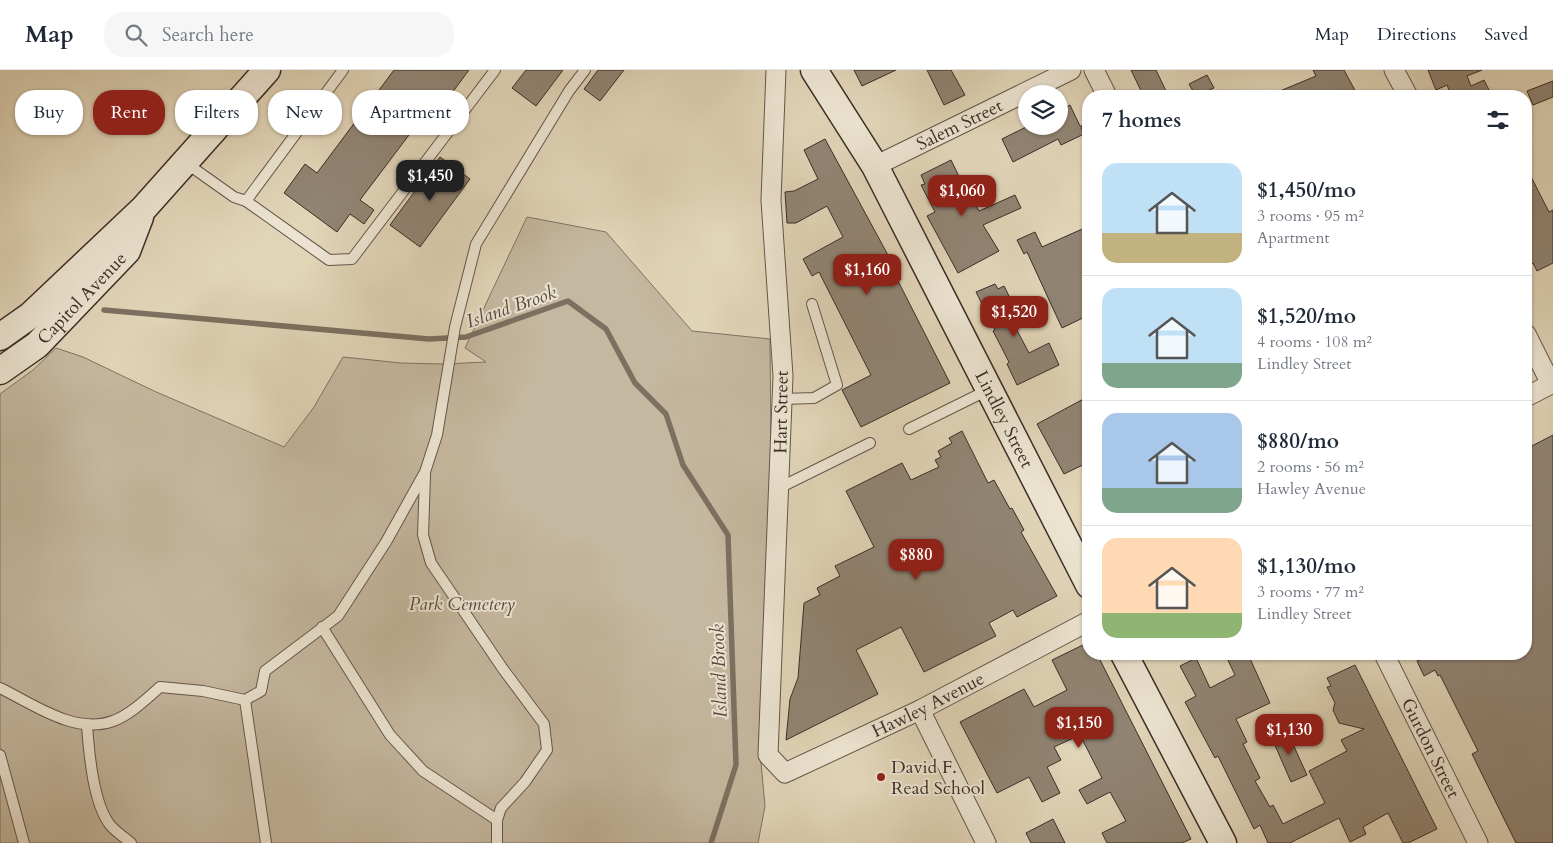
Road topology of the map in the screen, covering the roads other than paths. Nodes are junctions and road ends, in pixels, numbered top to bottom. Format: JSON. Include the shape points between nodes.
{"nodes":[{"id":1,"x":267,"y":70,"type":"edge"},
{"id":2,"x":343,"y":70,"type":"edge"},
{"id":3,"x":496,"y":70,"type":"edge"},
{"id":4,"x":585,"y":70,"type":"edge"},
{"id":5,"x":776,"y":70,"type":"edge"},
{"id":6,"x":814,"y":70,"type":"edge"},
{"id":7,"x":1071,"y":70,"type":"edge"},
{"id":8,"x":1094,"y":70,"type":"edge"},
{"id":9,"x":1394,"y":70,"type":"edge"},
{"id":10,"x":1103,"y":90,"type":"edge"},
{"id":11,"x":1405,"y":90,"type":"edge"},
{"id":12,"x":185,"y":162,"type":"junction"},
{"id":13,"x":875,"y":166,"type":"junction"},
{"id":14,"x":246,"y":201,"type":"junction"},
{"id":15,"x":144,"y":208,"type":"junction"},
{"id":16,"x":812,"y":304,"type":"dead end"},
{"id":17,"x":0,"y":337,"type":"edge"},
{"id":18,"x":1532,"y":346,"type":"edge"},
{"id":19,"x":0,"y":372,"type":"edge"},
{"id":20,"x":1552,"y":384,"type":"edge"},
{"id":21,"x":989,"y":389,"type":"junction"},
{"id":22,"x":1532,"y":394,"type":"edge"},
{"id":23,"x":782,"y":399,"type":"junction"},
{"id":24,"x":909,"y":429,"type":"dead end"},
{"id":25,"x":870,"y":443,"type":"dead end"},
{"id":26,"x":425,"y":472,"type":"junction"},
{"id":27,"x":779,"y":488,"type":"junction"},
{"id":28,"x":1082,"y":571,"type":"edge"},
{"id":29,"x":1082,"y":625,"type":"edge"},
{"id":30,"x":322,"y":627,"type":"junction"},
{"id":31,"x":1127,"y":660,"type":"edge"},
{"id":32,"x":1387,"y":660,"type":"edge"},
{"id":33,"x":0,"y":688,"type":"edge"},
{"id":34,"x":245,"y":700,"type":"junction"},
{"id":35,"x":920,"y":710,"type":"junction"},
{"id":36,"x":88,"y":726,"type":"junction"},
{"id":37,"x":0,"y":755,"type":"edge"},
{"id":38,"x":768,"y":755,"type":"joint"},
{"id":39,"x":496,"y":820,"type":"junction"},
{"id":40,"x":24,"y":843,"type":"edge"},
{"id":41,"x":131,"y":843,"type":"edge"},
{"id":42,"x":266,"y":843,"type":"edge"},
{"id":43,"x":497,"y":843,"type":"edge"},
{"id":44,"x":986,"y":843,"type":"edge"},
{"id":45,"x":1223,"y":843,"type":"edge"},
{"id":46,"x":1478,"y":843,"type":"edge"}],
"edges":[{"from":1,"to":12,"type":"main road","name":"Capitol Avenue"},
{"from":2,"to":14,"type":"lane"},
{"from":3,"to":14,"type":"lane","via":[[352,259],[329,260]]},
{"from":4,"to":26,"type":"lane","via":[[569,90],[476,244],[454,327],[437,435]]},
{"from":5,"to":23,"type":"street","name":"Hart Street","via":[[771,200]]},
{"from":6,"to":13,"type":"main road","name":"Lindley Street"},
{"from":7,"to":13,"type":"street","name":"Salem Street"},
{"from":8,"to":10,"type":"street"},
{"from":9,"to":11,"type":"street"},
{"from":12,"to":14,"type":"lane","via":[[234,197]]},
{"from":12,"to":15,"type":"main road","name":"Capitol Avenue"},
{"from":13,"to":21,"type":"main road","name":"Lindley Street"},
{"from":15,"to":17,"type":"main road","name":"Capitol Avenue","via":[[31,315]]},
{"from":15,"to":19,"type":"main road","name":"Capitol Avenue","via":[[126,251],[37,345]]},
{"from":16,"to":23,"type":"lane","via":[[837,385],[814,398]]},
{"from":18,"to":20,"type":"street"},
{"from":20,"to":22,"type":"street"},
{"from":21,"to":24,"type":"lane"},
{"from":21,"to":28,"type":"main road","name":"Lindley Street"},
{"from":23,"to":27,"type":"street","name":"Hart Street"},
{"from":25,"to":27,"type":"lane"},
{"from":26,"to":30,"type":"lane","via":[[386,542],[338,616]]},
{"from":26,"to":39,"type":"lane","via":[[423,534],[432,563],[544,724],[546,750],[525,782],[501,808]]},
{"from":27,"to":38,"type":"street","name":"Hart Street"},
{"from":29,"to":35,"type":"street","name":"Hawley Avenue"},
{"from":30,"to":34,"type":"lane","via":[[265,670],[261,691]]},
{"from":30,"to":39,"type":"lane","via":[[390,735],[423,771]]},
{"from":31,"to":45,"type":"main road"},
{"from":32,"to":46,"type":"street","name":"Gurdon Street"},
{"from":33,"to":36,"type":"lane","via":[[69,721]]},
{"from":34,"to":36,"type":"lane","via":[[160,687],[142,704],[113,721]]},
{"from":34,"to":42,"type":"lane"},
{"from":35,"to":38,"type":"street","name":"Hawley Avenue","via":[[785,773]]},
{"from":35,"to":44,"type":"street"},
{"from":36,"to":41,"type":"lane","via":[[89,753],[97,794],[109,824]]},
{"from":37,"to":40,"type":"lane"},
{"from":39,"to":43,"type":"lane"}]}
